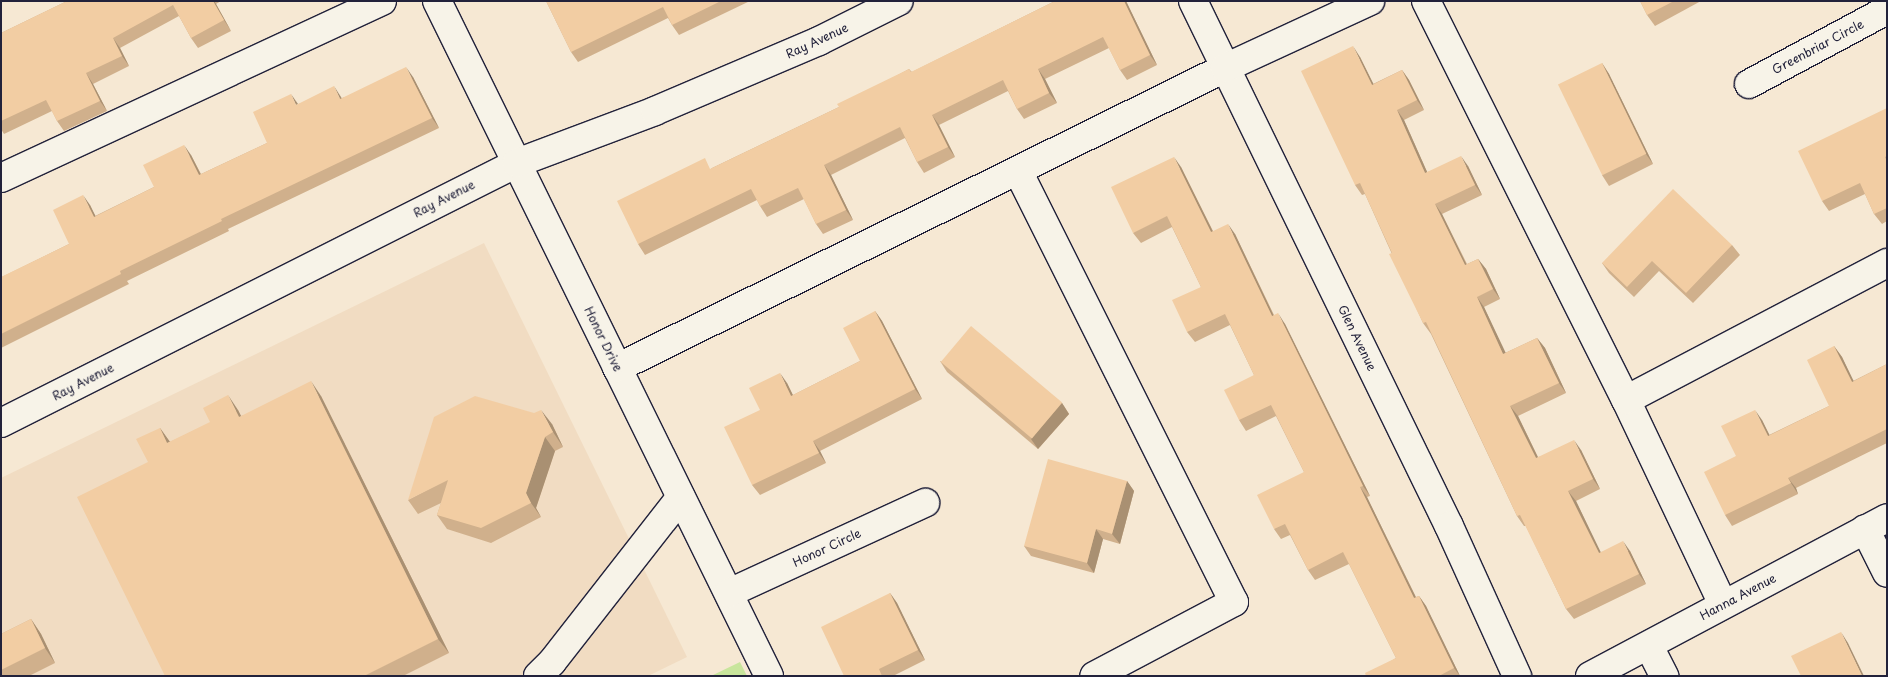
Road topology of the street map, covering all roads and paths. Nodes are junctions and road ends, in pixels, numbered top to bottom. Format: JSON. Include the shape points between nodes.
{"nodes":[{"id":1,"x":382,"y":1,"type":"edge"},
{"id":2,"x":437,"y":1,"type":"edge"},
{"id":3,"x":899,"y":1,"type":"edge"},
{"id":4,"x":1193,"y":1,"type":"edge"},
{"id":5,"x":1370,"y":1,"type":"edge"},
{"id":6,"x":1426,"y":1,"type":"edge"},
{"id":7,"x":1887,"y":10,"type":"edge"},
{"id":8,"x":1225,"y":68,"type":"junction"},
{"id":9,"x":1750,"y":84,"type":"dead end"},
{"id":10,"x":517,"y":163,"type":"junction"},
{"id":11,"x":1018,"y":171,"type":"junction"},
{"id":12,"x":1,"y":178,"type":"edge"},
{"id":13,"x":1887,"y":264,"type":"edge"},
{"id":14,"x":617,"y":368,"type":"junction"},
{"id":15,"x":1626,"y":400,"type":"junction"},
{"id":16,"x":1,"y":423,"type":"edge"},
{"id":17,"x":681,"y":497,"type":"junction"},
{"id":18,"x":925,"y":503,"type":"dead end"},
{"id":19,"x":1876,"y":524,"type":"edge"},
{"id":20,"x":1887,"y":573,"type":"edge"},
{"id":21,"x":729,"y":594,"type":"junction"},
{"id":22,"x":1723,"y":604,"type":"junction"},
{"id":23,"x":1649,"y":646,"type":"junction"},
{"id":24,"x":538,"y":676,"type":"edge"},
{"id":25,"x":769,"y":676,"type":"edge"},
{"id":26,"x":1094,"y":676,"type":"edge"},
{"id":27,"x":1517,"y":676,"type":"edge"},
{"id":28,"x":1590,"y":676,"type":"edge"},
{"id":29,"x":1664,"y":676,"type":"edge"}],
"edges":[{"from":1,"to":12,"type":"street"},
{"from":2,"to":10,"type":"street","name":"Honor Drive"},
{"from":3,"to":10,"type":"street","name":"Ray Avenue","via":[[819,42],[655,111]]},
{"from":4,"to":8,"type":"street","name":"Glen Avenue"},
{"from":5,"to":8,"type":"street"},
{"from":6,"to":15,"type":"street"},
{"from":7,"to":9,"type":"street","name":"Greenbriar Circle"},
{"from":8,"to":11,"type":"street"},
{"from":8,"to":27,"type":"street","name":"Glen Avenue","via":[[1449,526]]},
{"from":10,"to":14,"type":"street","name":"Honor Drive"},
{"from":10,"to":16,"type":"street","name":"Ray Avenue"},
{"from":11,"to":14,"type":"street"},
{"from":11,"to":26,"type":"street","via":[[1234,602]]},
{"from":13,"to":15,"type":"street"},
{"from":14,"to":17,"type":"street","name":"Honor Drive"},
{"from":15,"to":22,"type":"street"},
{"from":17,"to":21,"type":"street","name":"Honor Drive"},
{"from":17,"to":24,"type":"street"},
{"from":18,"to":21,"type":"street","name":"Honor Circle"},
{"from":19,"to":20,"type":"street"},
{"from":19,"to":22,"type":"street","name":"Hanna Avenue"},
{"from":21,"to":25,"type":"street","name":"Honor Drive"},
{"from":22,"to":23,"type":"street","name":"Hanna Avenue"},
{"from":23,"to":28,"type":"street","name":"Hanna Avenue"},
{"from":23,"to":29,"type":"street"}]}
